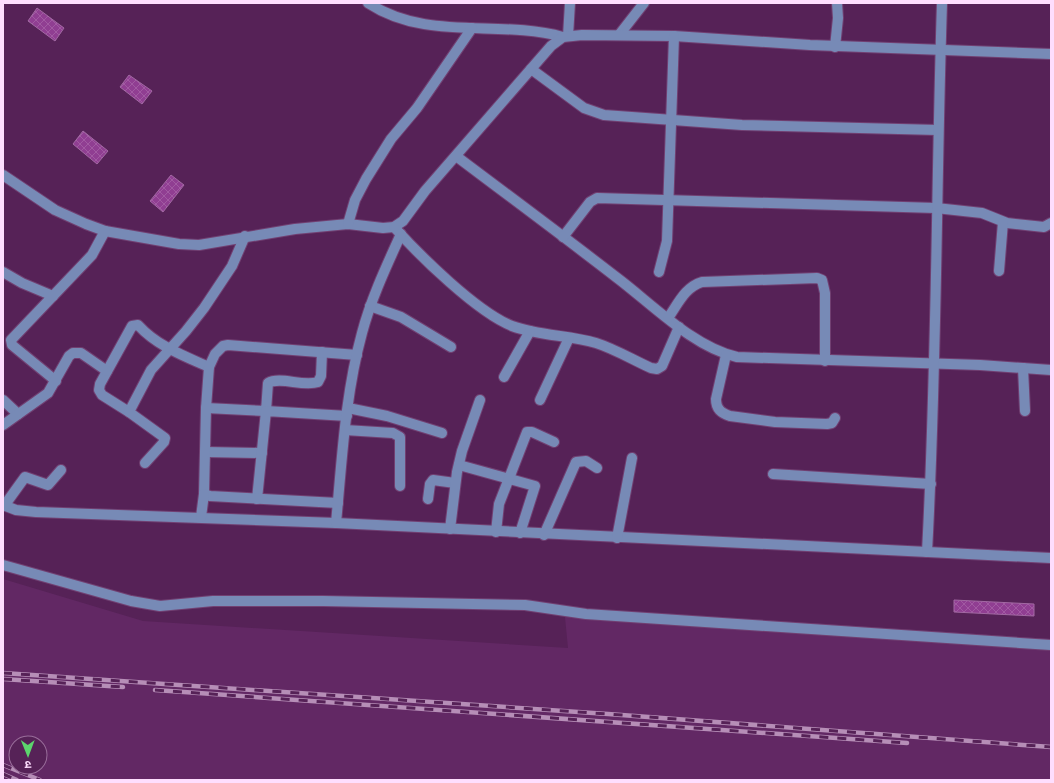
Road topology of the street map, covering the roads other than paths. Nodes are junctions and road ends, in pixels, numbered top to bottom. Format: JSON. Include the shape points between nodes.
{"nodes":[{"id":1,"x":368,"y":3,"type":"edge"},
{"id":2,"x":570,"y":3,"type":"edge"},
{"id":3,"x":644,"y":3,"type":"edge"},
{"id":4,"x":837,"y":3,"type":"edge"},
{"id":5,"x":942,"y":3,"type":"edge"},
{"id":6,"x":472,"y":28,"type":"junction"},
{"id":7,"x":619,"y":35,"type":"junction"},
{"id":8,"x":674,"y":36,"type":"junction"},
{"id":9,"x":566,"y":37,"type":"junction"},
{"id":10,"x":835,"y":46,"type":"junction"},
{"id":11,"x":940,"y":51,"type":"junction"},
{"id":12,"x":1051,"y":54,"type":"edge"},
{"id":13,"x":532,"y":69,"type":"junction"},
{"id":14,"x":671,"y":121,"type":"junction"},
{"id":15,"x":938,"y":130,"type":"junction"},
{"id":16,"x":456,"y":156,"type":"junction"},
{"id":17,"x":3,"y":176,"type":"edge"},
{"id":18,"x":668,"y":201,"type":"junction"},
{"id":19,"x":936,"y":208,"type":"junction"},
{"id":20,"x":1003,"y":222,"type":"junction"},
{"id":21,"x":1051,"y":223,"type":"edge"},
{"id":22,"x":348,"y":224,"type":"junction"},
{"id":23,"x":105,"y":231,"type":"junction"},
{"id":24,"x":398,"y":231,"type":"junction"},
{"id":25,"x":246,"y":236,"type":"junction"},
{"id":26,"x":563,"y":237,"type":"junction"},
{"id":27,"x":999,"y":271,"type":"dead end"},
{"id":28,"x":3,"y":272,"type":"edge"},
{"id":29,"x":659,"y":272,"type":"dead end"},
{"id":30,"x":53,"y":296,"type":"junction"},
{"id":31,"x":370,"y":306,"type":"junction"},
{"id":32,"x":668,"y":318,"type":"junction"},
{"id":33,"x":679,"y":327,"type":"junction"},
{"id":34,"x":530,"y":331,"type":"junction"},
{"id":35,"x":569,"y":338,"type":"junction"},
{"id":36,"x":451,"y":347,"type":"dead end"},
{"id":37,"x":169,"y":349,"type":"junction"},
{"id":38,"x":322,"y":352,"type":"junction"},
{"id":39,"x":357,"y":355,"type":"junction"},
{"id":40,"x":726,"y":355,"type":"junction"},
{"id":41,"x":825,"y":361,"type":"junction"},
{"id":42,"x":934,"y":364,"type":"junction"},
{"id":43,"x":209,"y":367,"type":"junction"},
{"id":44,"x":1023,"y":368,"type":"junction"},
{"id":45,"x":1051,"y":370,"type":"edge"},
{"id":46,"x":107,"y":371,"type":"junction"},
{"id":47,"x":504,"y":377,"type":"dead end"},
{"id":48,"x":56,"y":381,"type":"junction"},
{"id":49,"x":3,"y":400,"type":"edge"},
{"id":50,"x":480,"y":400,"type":"dead end"},
{"id":51,"x":540,"y":400,"type":"dead end"},
{"id":52,"x":206,"y":408,"type":"junction"},
{"id":53,"x":266,"y":411,"type":"junction"},
{"id":54,"x":1025,"y":411,"type":"dead end"},
{"id":55,"x":129,"y":412,"type":"junction"},
{"id":56,"x":347,"y":412,"type":"junction"},
{"id":57,"x":18,"y":414,"type":"junction"},
{"id":58,"x":835,"y":418,"type":"dead end"},
{"id":59,"x":3,"y":425,"type":"edge"},
{"id":60,"x":345,"y":430,"type":"junction"},
{"id":61,"x":442,"y":433,"type":"dead end"},
{"id":62,"x":554,"y":442,"type":"dead end"},
{"id":63,"x":206,"y":452,"type":"junction"},
{"id":64,"x":262,"y":453,"type":"junction"},
{"id":65,"x":632,"y":458,"type":"dead end"},
{"id":66,"x":145,"y":463,"type":"dead end"},
{"id":67,"x":458,"y":465,"type":"junction"},
{"id":68,"x":597,"y":468,"type":"dead end"},
{"id":69,"x":61,"y":470,"type":"dead end"},
{"id":70,"x":773,"y":474,"type":"dead end"},
{"id":71,"x":509,"y":478,"type":"junction"},
{"id":72,"x":455,"y":483,"type":"junction"},
{"id":73,"x":931,"y":484,"type":"junction"},
{"id":74,"x":400,"y":486,"type":"dead end"},
{"id":75,"x":204,"y":494,"type":"junction"},
{"id":76,"x":257,"y":499,"type":"junction"},
{"id":77,"x":428,"y":499,"type":"dead end"},
{"id":78,"x":338,"y":503,"type":"junction"},
{"id":79,"x":4,"y":505,"type":"edge"},
{"id":80,"x":201,"y":517,"type":"junction"},
{"id":81,"x":336,"y":523,"type":"junction"},
{"id":82,"x":450,"y":529,"type":"junction"},
{"id":83,"x":496,"y":532,"type":"junction"},
{"id":84,"x":520,"y":533,"type":"junction"},
{"id":85,"x":544,"y":535,"type":"junction"},
{"id":86,"x":616,"y":538,"type":"junction"},
{"id":87,"x":927,"y":552,"type":"junction"},
{"id":88,"x":1051,"y":558,"type":"edge"},
{"id":89,"x":3,"y":565,"type":"edge"},
{"id":90,"x":1051,"y":645,"type":"edge"}],
"edges":[{"from":1,"to":6,"type":"street","via":[[411,23]]},
{"from":2,"to":9,"type":"street"},
{"from":3,"to":7,"type":"street"},
{"from":4,"to":10,"type":"street"},
{"from":5,"to":11,"type":"street"},
{"from":6,"to":9,"type":"street","via":[[535,31]]},
{"from":6,"to":22,"type":"street","via":[[417,108],[391,139],[356,200]]},
{"from":7,"to":8,"type":"street"},
{"from":7,"to":9,"type":"street","via":[[582,34]]},
{"from":8,"to":10,"type":"street"},
{"from":8,"to":14,"type":"street"},
{"from":9,"to":13,"type":"street","via":[[551,46]]},
{"from":10,"to":11,"type":"street"},
{"from":11,"to":12,"type":"street"},
{"from":11,"to":15,"type":"street"},
{"from":13,"to":14,"type":"street","via":[[575,103],[591,112]]},
{"from":13,"to":16,"type":"street"},
{"from":14,"to":15,"type":"street"},
{"from":14,"to":18,"type":"street"},
{"from":15,"to":19,"type":"street"},
{"from":16,"to":24,"type":"street","via":[[425,191]]},
{"from":16,"to":26,"type":"street"},
{"from":17,"to":23,"type":"street","via":[[55,210]]},
{"from":18,"to":19,"type":"street"},
{"from":18,"to":26,"type":"street","via":[[597,198],[590,202]]},
{"from":18,"to":29,"type":"street","via":[[667,241]]},
{"from":19,"to":20,"type":"street","via":[[982,213]]},
{"from":19,"to":42,"type":"street"},
{"from":20,"to":21,"type":"street","via":[[1044,228]]},
{"from":20,"to":27,"type":"street"},
{"from":22,"to":24,"type":"street"},
{"from":22,"to":25,"type":"street"},
{"from":23,"to":25,"type":"street","via":[[199,245]]},
{"from":23,"to":30,"type":"street","via":[[92,255]]},
{"from":24,"to":31,"type":"street"},
{"from":24,"to":34,"type":"street","via":[[441,274],[474,301],[505,322]]},
{"from":25,"to":37,"type":"street","via":[[232,266],[204,308]]},
{"from":26,"to":32,"type":"street"},
{"from":28,"to":30,"type":"street","via":[[22,284]]},
{"from":30,"to":48,"type":"street","via":[[13,336],[11,342]]},
{"from":31,"to":36,"type":"street","via":[[401,317]]},
{"from":31,"to":39,"type":"street"},
{"from":32,"to":33,"type":"street"},
{"from":32,"to":41,"type":"street","via":[[687,290],[698,283],[817,278],[822,280],[825,293]]},
{"from":33,"to":35,"type":"street","via":[[662,366],[657,369],[596,344]]},
{"from":33,"to":40,"type":"street","via":[[709,348]]},
{"from":34,"to":35,"type":"street"},
{"from":34,"to":47,"type":"street"},
{"from":35,"to":51,"type":"street"},
{"from":37,"to":43,"type":"street"},
{"from":37,"to":46,"type":"street","via":[[153,340],[138,325],[132,326]]},
{"from":37,"to":55,"type":"street","via":[[151,370]]},
{"from":38,"to":39,"type":"street"},
{"from":38,"to":43,"type":"street","via":[[228,345],[223,346],[215,354]]},
{"from":38,"to":53,"type":"street","via":[[321,376],[318,382],[268,383]]},
{"from":39,"to":56,"type":"street"},
{"from":40,"to":41,"type":"street"},
{"from":40,"to":58,"type":"street","via":[[716,399],[716,405],[723,413],[775,422],[829,424]]},
{"from":41,"to":42,"type":"street"},
{"from":42,"to":44,"type":"street"},
{"from":42,"to":73,"type":"street"},
{"from":43,"to":52,"type":"street"},
{"from":44,"to":45,"type":"street"},
{"from":44,"to":54,"type":"street"},
{"from":46,"to":48,"type":"street","via":[[82,353],[73,353]]},
{"from":46,"to":55,"type":"street","via":[[99,386],[100,392]]},
{"from":48,"to":57,"type":"street","via":[[43,398]]},
{"from":49,"to":57,"type":"street"},
{"from":50,"to":67,"type":"street"},
{"from":52,"to":53,"type":"street"},
{"from":52,"to":63,"type":"street"},
{"from":53,"to":56,"type":"street"},
{"from":53,"to":64,"type":"street"},
{"from":55,"to":66,"type":"street","via":[[165,438]]},
{"from":56,"to":60,"type":"street"},
{"from":56,"to":61,"type":"street","via":[[387,416]]},
{"from":57,"to":59,"type":"street"},
{"from":60,"to":74,"type":"street","via":[[393,433],[400,437]]},
{"from":60,"to":78,"type":"street"},
{"from":62,"to":71,"type":"street","via":[[527,432]]},
{"from":63,"to":64,"type":"street"},
{"from":63,"to":75,"type":"street"},
{"from":64,"to":76,"type":"street"},
{"from":65,"to":86,"type":"street"},
{"from":67,"to":71,"type":"street"},
{"from":67,"to":72,"type":"street"},
{"from":68,"to":85,"type":"street","via":[[586,461],[576,462]]},
{"from":69,"to":79,"type":"street","via":[[46,486],[25,477]]},
{"from":70,"to":73,"type":"street"},
{"from":71,"to":83,"type":"street","via":[[497,510]]},
{"from":71,"to":84,"type":"street","via":[[535,486]]},
{"from":72,"to":77,"type":"street","via":[[433,480]]},
{"from":72,"to":82,"type":"street"},
{"from":73,"to":87,"type":"street"},
{"from":75,"to":76,"type":"street"},
{"from":75,"to":80,"type":"street"},
{"from":76,"to":78,"type":"street"},
{"from":78,"to":81,"type":"street"},
{"from":79,"to":80,"type":"street","via":[[16,510],[36,512]]},
{"from":80,"to":81,"type":"street"},
{"from":81,"to":82,"type":"street"},
{"from":82,"to":83,"type":"street"},
{"from":83,"to":84,"type":"street"},
{"from":84,"to":85,"type":"street"},
{"from":85,"to":86,"type":"street"},
{"from":86,"to":87,"type":"street"},
{"from":87,"to":88,"type":"street"},
{"from":89,"to":90,"type":"street","via":[[131,601],[160,606],[213,601],[525,605],[586,614]]}]}
